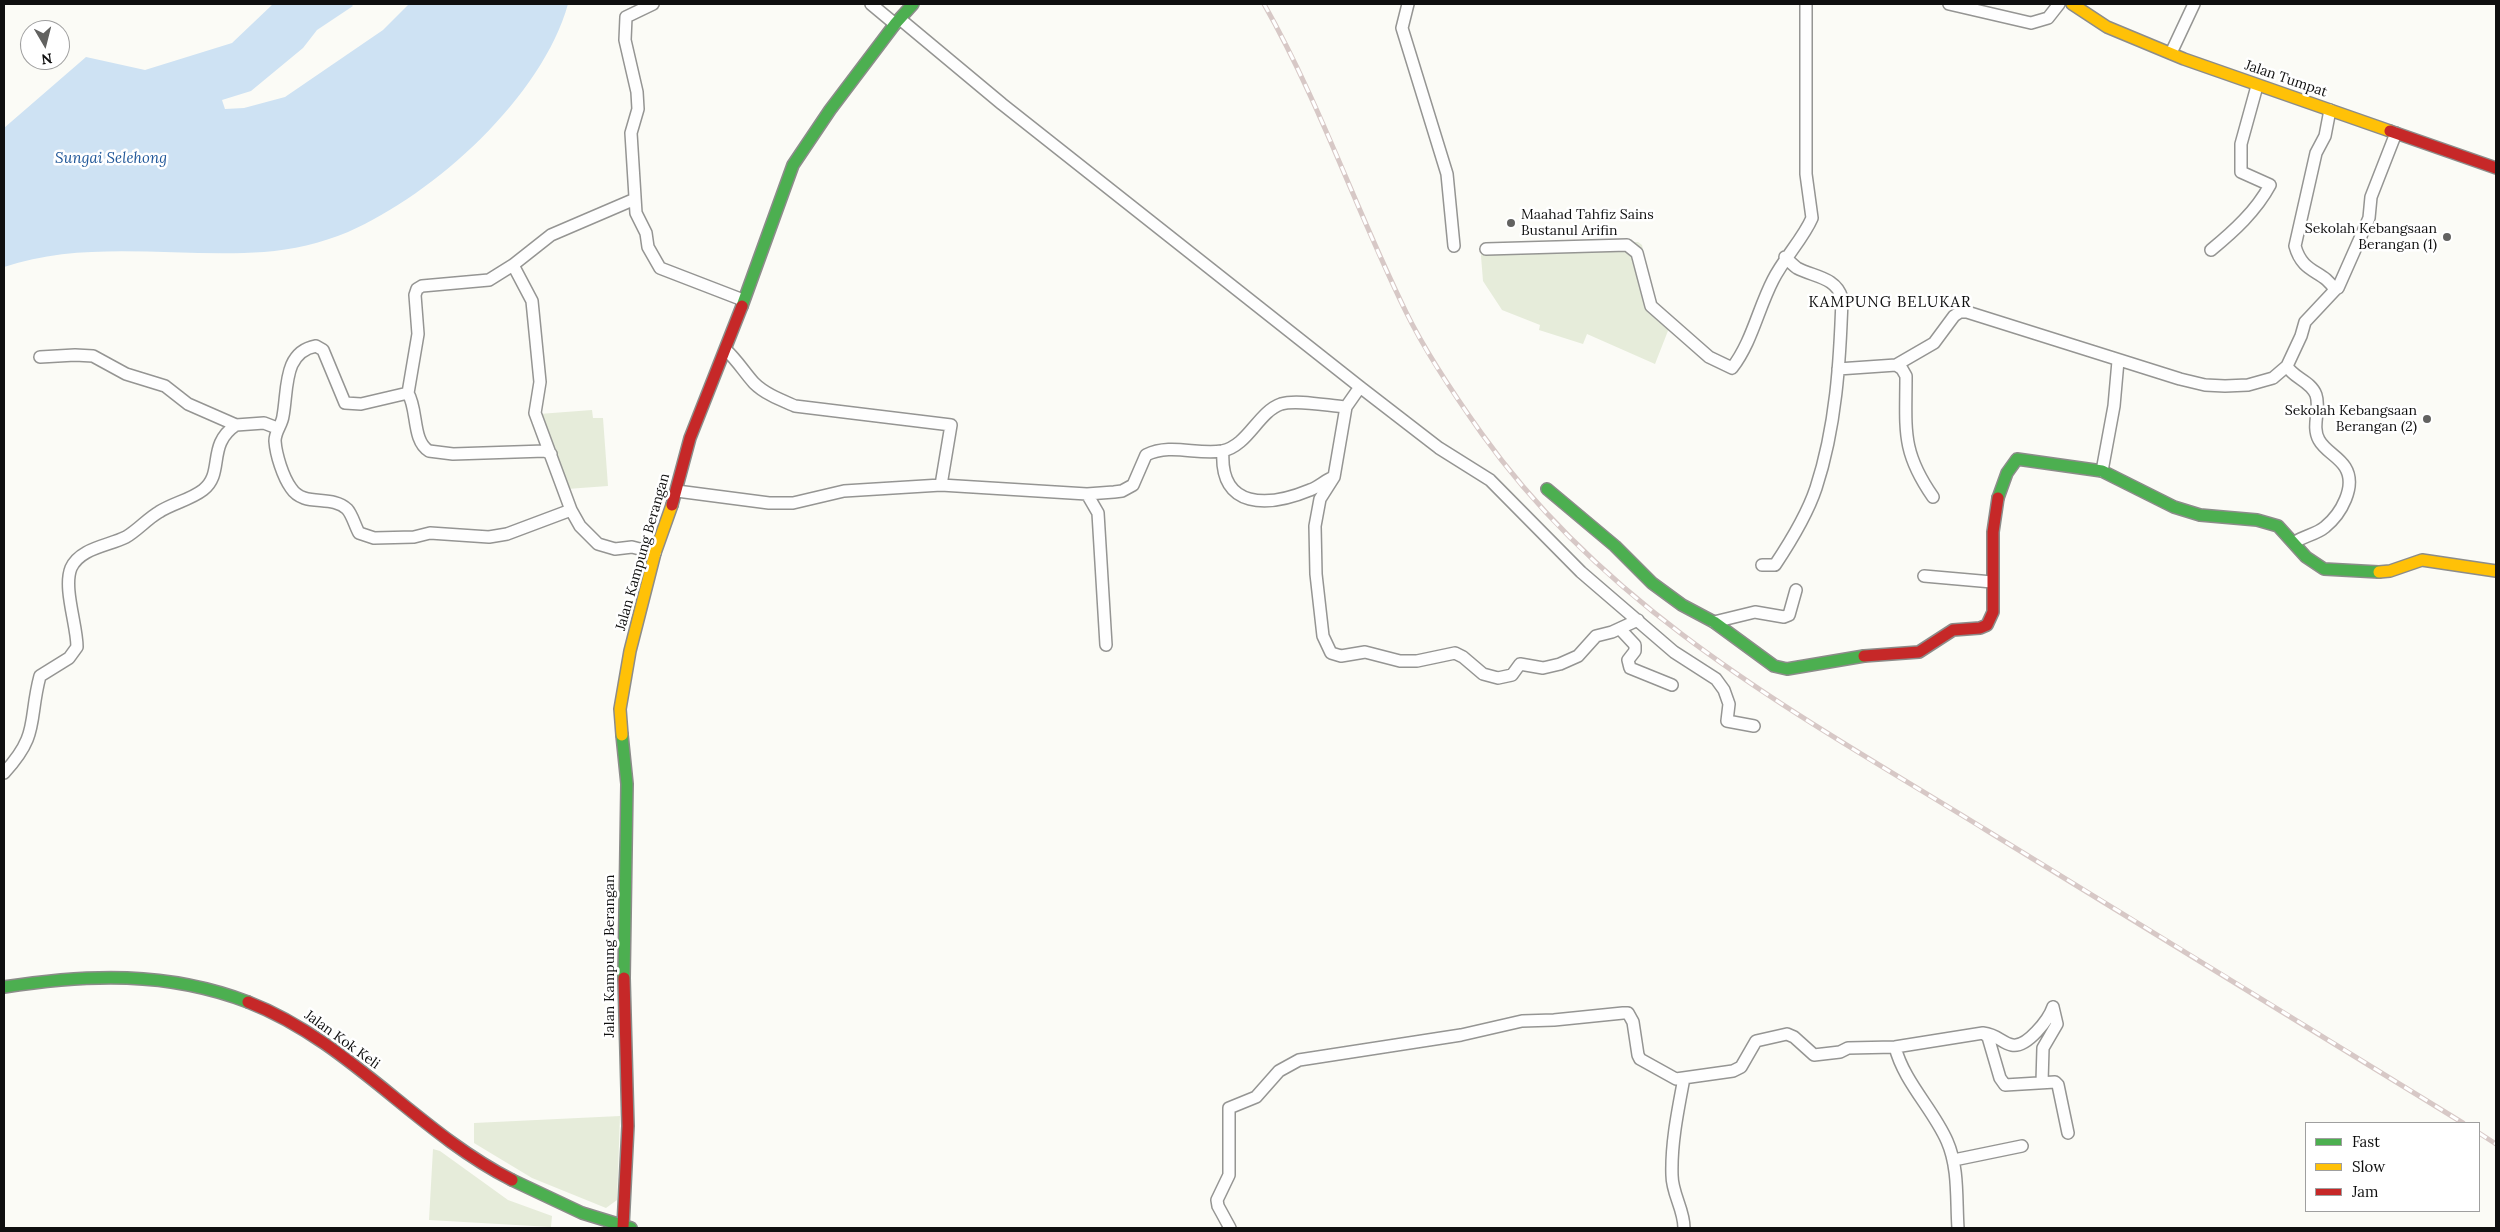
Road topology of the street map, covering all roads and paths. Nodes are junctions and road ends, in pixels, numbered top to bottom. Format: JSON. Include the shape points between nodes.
{"nodes":[{"id":1,"x":653,"y":4,"type":"edge"},
{"id":2,"x":871,"y":4,"type":"edge"},
{"id":3,"x":913,"y":4,"type":"edge"},
{"id":4,"x":1408,"y":4,"type":"edge"},
{"id":5,"x":1806,"y":4,"type":"edge"},
{"id":6,"x":1950,"y":4,"type":"edge"},
{"id":7,"x":2059,"y":4,"type":"edge"},
{"id":8,"x":2072,"y":4,"type":"edge"},
{"id":9,"x":2194,"y":4,"type":"edge"},
{"id":10,"x":898,"y":21,"type":"junction"},
{"id":11,"x":2171,"y":53,"type":"junction"},
{"id":12,"x":2257,"y":86,"type":"junction"},
{"id":13,"x":2330,"y":110,"type":"junction"},
{"id":14,"x":2396,"y":133,"type":"junction"},
{"id":15,"x":2496,"y":168,"type":"edge"},
{"id":16,"x":635,"y":199,"type":"junction"},
{"id":17,"x":1454,"y":246,"type":"dead end"},
{"id":18,"x":1486,"y":249,"type":"dead end"},
{"id":19,"x":2211,"y":250,"type":"dead end"},
{"id":20,"x":1785,"y":257,"type":"junction"},
{"id":21,"x":513,"y":265,"type":"junction"},
{"id":22,"x":2338,"y":288,"type":"dead end"},
{"id":23,"x":743,"y":300,"type":"junction"},
{"id":24,"x":726,"y":350,"type":"junction"},
{"id":25,"x":40,"y":357,"type":"dead end"},
{"id":26,"x":2118,"y":361,"type":"junction"},
{"id":27,"x":1896,"y":365,"type":"junction"},
{"id":28,"x":2287,"y":366,"type":"junction"},
{"id":29,"x":1838,"y":369,"type":"junction"},
{"id":30,"x":1360,"y":387,"type":"junction"},
{"id":31,"x":408,"y":393,"type":"junction"},
{"id":32,"x":1346,"y":407,"type":"junction"},
{"id":33,"x":236,"y":425,"type":"junction"},
{"id":34,"x":277,"y":428,"type":"junction"},
{"id":35,"x":1223,"y":451,"type":"junction"},
{"id":36,"x":551,"y":454,"type":"junction"},
{"id":37,"x":2102,"y":471,"type":"junction"},
{"id":38,"x":1334,"y":477,"type":"junction"},
{"id":39,"x":941,"y":485,"type":"junction"},
{"id":40,"x":1547,"y":489,"type":"dead end"},
{"id":41,"x":677,"y":491,"type":"junction"},
{"id":42,"x":1087,"y":494,"type":"junction"},
{"id":43,"x":1933,"y":497,"type":"dead end"},
{"id":44,"x":572,"y":510,"type":"junction"},
{"id":45,"x":2295,"y":542,"type":"junction"},
{"id":46,"x":655,"y":553,"type":"junction"},
{"id":47,"x":1762,"y":565,"type":"dead end"},
{"id":48,"x":2496,"y":571,"type":"edge"},
{"id":49,"x":1924,"y":576,"type":"dead end"},
{"id":50,"x":1992,"y":582,"type":"junction"},
{"id":51,"x":1796,"y":590,"type":"dead end"},
{"id":52,"x":1638,"y":620,"type":"junction"},
{"id":53,"x":1714,"y":622,"type":"junction"},
{"id":54,"x":1620,"y":629,"type":"junction"},
{"id":55,"x":1106,"y":645,"type":"dead end"},
{"id":56,"x":1672,"y":686,"type":"dead end"},
{"id":57,"x":1754,"y":726,"type":"dead end"},
{"id":58,"x":4,"y":772,"type":"edge"},
{"id":59,"x":4,"y":987,"type":"edge"},
{"id":60,"x":1983,"y":1033,"type":"junction"},
{"id":61,"x":1895,"y":1048,"type":"junction"},
{"id":62,"x":1684,"y":1078,"type":"junction"},
{"id":63,"x":2042,"y":1082,"type":"junction"},
{"id":64,"x":2068,"y":1133,"type":"dead end"},
{"id":65,"x":2022,"y":1146,"type":"dead end"},
{"id":66,"x":1954,"y":1160,"type":"junction"},
{"id":67,"x":627,"y":1228,"type":"edge"},
{"id":68,"x":1230,"y":1228,"type":"edge"},
{"id":69,"x":1684,"y":1228,"type":"edge"},
{"id":70,"x":1958,"y":1228,"type":"edge"}],
"edges":[{"from":1,"to":16,"type":"street","via":[[626,17],[626,40],[638,109],[631,133]]},
{"from":2,"to":10,"type":"street"},
{"from":3,"to":10,"type":"street","name":"Jalan Kampung Berangan"},
{"from":4,"to":17,"type":"street","via":[[1402,28],[1447,174]]},
{"from":5,"to":20,"type":"street","via":[[1806,174],[1812,218]]},
{"from":6,"to":7,"type":"street","via":[[2031,22],[2048,18]]},
{"from":8,"to":11,"type":"street","name":"Jalan Tumpat","via":[[2107,27]]},
{"from":9,"to":11,"type":"street"},
{"from":10,"to":23,"type":"street","name":"Jalan Kampung Berangan","via":[[830,110],[793,165]]},
{"from":10,"to":30,"type":"street"},
{"from":11,"to":12,"type":"street","name":"Jalan Tumpat"},
{"from":12,"to":13,"type":"street","name":"Jalan Tumpat"},
{"from":12,"to":19,"type":"street","via":[[2241,144],[2242,172],[2270,185],[2242,224]]},
{"from":13,"to":14,"type":"street","name":"Jalan Tumpat"},
{"from":13,"to":28,"type":"street","via":[[2325,136],[2316,153],[2295,246],[2303,264],[2330,282],[2335,290],[2305,322]]},
{"from":14,"to":15,"type":"street","name":"Jalan Tumpat"},
{"from":14,"to":22,"type":"street","via":[[2370,197],[2369,218]]},
{"from":16,"to":21,"type":"street","via":[[551,235]]},
{"from":16,"to":23,"type":"street","via":[[636,213],[646,233],[648,247],[660,268]]},
{"from":18,"to":20,"type":"street","via":[[1627,245],[1637,253],[1651,306],[1709,357],[1732,368],[1742,355]]},
{"from":20,"to":29,"type":"street","via":[[1797,267],[1830,281],[1840,292]]},
{"from":21,"to":31,"type":"street","via":[[489,280],[417,289],[418,334]]},
{"from":21,"to":36,"type":"street","via":[[532,301],[540,382],[536,413]]},
{"from":23,"to":24,"type":"street","name":"Jalan Kampung Berangan"},
{"from":24,"to":39,"type":"street","via":[[755,383],[795,406],[951,425]]},
{"from":24,"to":41,"type":"street","name":"Jalan Kampung Berangan","via":[[690,438]]},
{"from":25,"to":33,"type":"street","via":[[75,355],[100,359],[126,374],[165,386],[188,404]]},
{"from":26,"to":27,"type":"street","via":[[1960,312],[1934,343]]},
{"from":26,"to":28,"type":"street","via":[[2205,385],[2225,386],[2248,385],[2272,378]]},
{"from":26,"to":37,"type":"street","via":[[2114,406]]},
{"from":27,"to":29,"type":"street"},
{"from":27,"to":43,"type":"street","via":[[1906,376],[1906,435],[1910,459]]},
{"from":28,"to":45,"type":"street","via":[[2314,391],[2318,439],[2345,467],[2350,485],[2348,494],[2325,528]]},
{"from":29,"to":47,"type":"street","via":[[1831,434],[1816,488],[1801,523],[1775,565]]},
{"from":30,"to":32,"type":"street"},
{"from":30,"to":52,"type":"street","via":[[1440,448],[1490,480],[1581,572]]},
{"from":31,"to":34,"type":"street","via":[[362,404],[345,403],[323,350],[316,346],[300,352],[292,362],[283,419]]},
{"from":31,"to":36,"type":"street","via":[[420,441],[430,451],[462,454],[545,451]]},
{"from":32,"to":35,"type":"street","via":[[1279,405],[1269,410],[1248,435]]},
{"from":32,"to":38,"type":"street"},
{"from":33,"to":34,"type":"street","via":[[264,423]]},
{"from":33,"to":58,"type":"street","via":[[220,440],[211,482],[204,489],[159,511],[128,536],[78,558],[70,576],[76,652],[40,676],[32,728],[23,751]]},
{"from":34,"to":44,"type":"street","via":[[275,442],[291,489],[303,499],[340,504],[348,510],[359,533],[374,538],[414,537],[430,533],[489,537],[507,534]]},
{"from":35,"to":38,"type":"street","via":[[1222,468],[1231,488],[1237,495],[1253,500],[1264,502],[1292,496],[1314,489]]},
{"from":35,"to":42,"type":"street","via":[[1154,451],[1146,455],[1137,479],[1128,489]]},
{"from":36,"to":44,"type":"street"},
{"from":37,"to":45,"type":"street","via":[[2174,508],[2278,526]]},
{"from":37,"to":50,"type":"street","via":[[2017,459],[2011,466],[1994,513]]},
{"from":38,"to":54,"type":"street","via":[[1320,498],[1314,550],[1323,636],[1331,653],[1341,656],[1365,652],[1400,661],[1455,653],[1483,674],[1500,678],[1512,675],[1520,664],[1543,668],[1560,664],[1578,656],[1596,636]]},
{"from":39,"to":41,"type":"street","via":[[844,491],[793,503]]},
{"from":39,"to":42,"type":"street"},
{"from":40,"to":53,"type":"street","via":[[1615,546],[1652,583],[1682,605]]},
{"from":41,"to":46,"type":"street","name":"Jalan Kampung Berangan"},
{"from":42,"to":55,"type":"street","via":[[1098,513]]},
{"from":44,"to":46,"type":"street","via":[[580,526],[598,544],[615,550],[632,547]]},
{"from":45,"to":48,"type":"street","via":[[2306,557],[2324,569],[2390,571],[2422,560]]},
{"from":46,"to":67,"type":"street","name":"Jalan Kampung Berangan","via":[[630,651],[620,709],[627,784],[623,1007],[628,1126]]},
{"from":49,"to":50,"type":"street"},
{"from":50,"to":53,"type":"street","via":[[1992,612],[1987,626],[1953,630],[1919,652],[1844,658],[1788,669],[1774,666]]},
{"from":51,"to":53,"type":"street","via":[[1789,615],[1784,617],[1755,612]]},
{"from":52,"to":54,"type":"street"},
{"from":52,"to":57,"type":"street","via":[[1674,652],[1716,679],[1729,704],[1727,721]]},
{"from":54,"to":56,"type":"street","via":[[1636,648],[1628,660],[1630,668]]},
{"from":59,"to":67,"type":"street","name":"Jalan Kok Keli","via":[[85,976],[127,975],[187,983],[232,995],[305,1030],[434,1129],[506,1179]]},
{"from":60,"to":61,"type":"street"},
{"from":60,"to":63,"type":"street","via":[[1988,1037],[2005,1085]]},
{"from":60,"to":63,"type":"street","via":[[1995,1034],[2012,1046],[2021,1045],[2034,1036],[2050,1016],[2053,1006],[2057,1024],[2043,1048]]},
{"from":61,"to":62,"type":"street","via":[[1848,1048],[1814,1055],[1794,1037],[1781,1034],[1756,1041],[1747,1059],[1733,1071]]},
{"from":61,"to":66,"type":"street","via":[[1902,1066],[1947,1140]]},
{"from":62,"to":68,"type":"street","via":[[1669,1077],[1640,1059],[1633,1022],[1628,1013],[1623,1012],[1522,1021],[1462,1035],[1294,1062],[1279,1071],[1256,1097],[1229,1108],[1228,1175],[1217,1200]]},
{"from":62,"to":69,"type":"street","via":[[1674,1130],[1672,1175]]},
{"from":63,"to":64,"type":"street","via":[[2058,1085]]},
{"from":65,"to":66,"type":"street"},
{"from":66,"to":70,"type":"street"}]}
